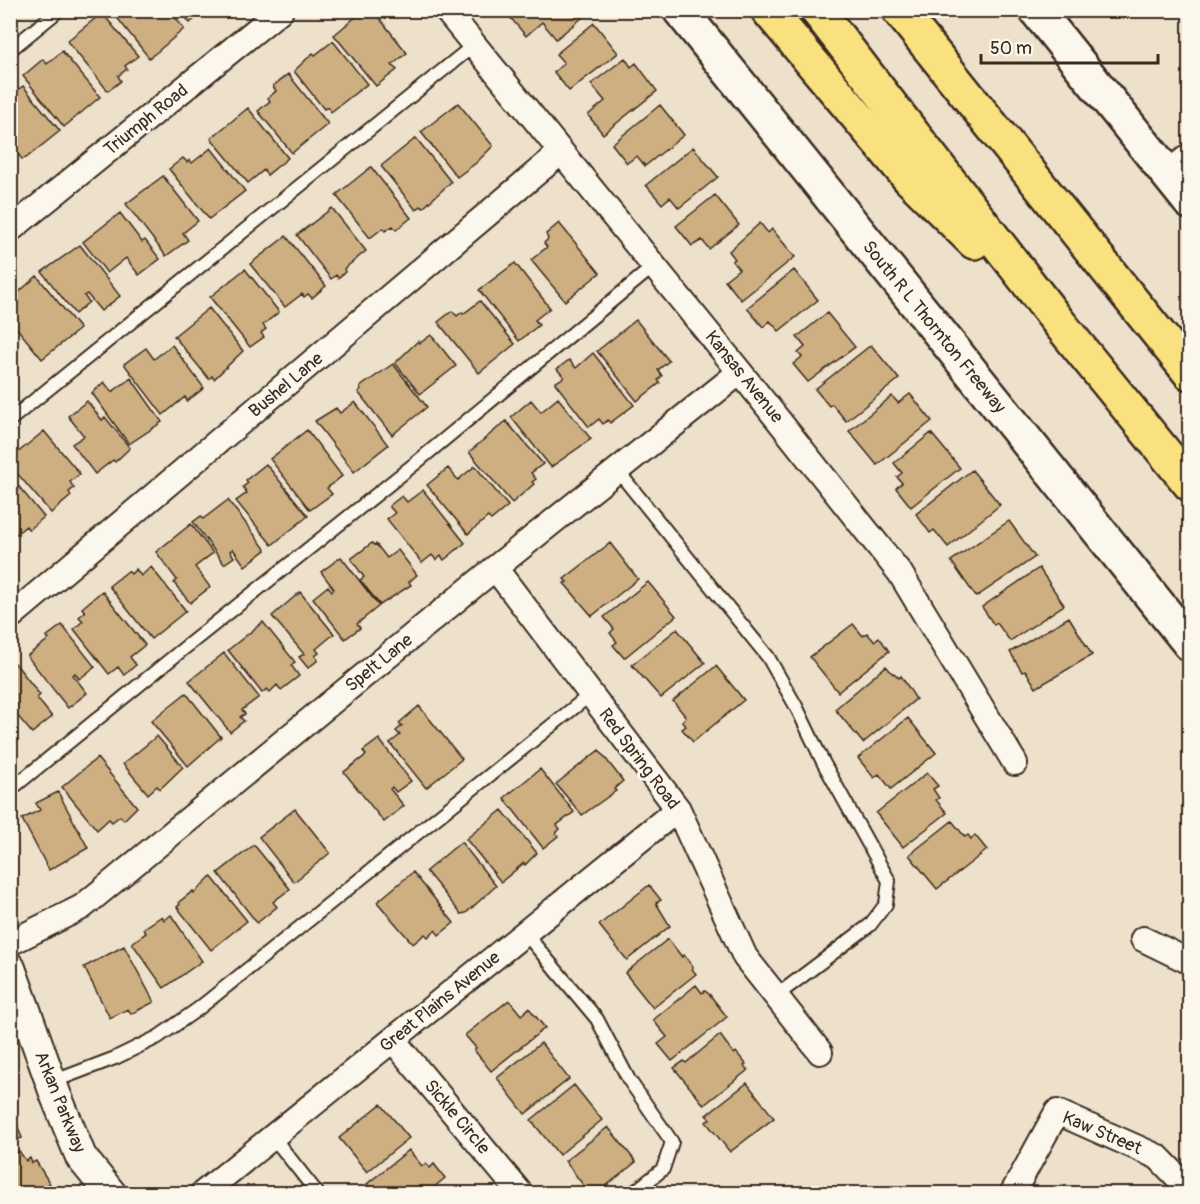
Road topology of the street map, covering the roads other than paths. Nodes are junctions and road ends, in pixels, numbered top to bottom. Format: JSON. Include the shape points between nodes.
{"nodes":[{"id":1,"x":59,"y":10,"type":"edge"},
{"id":2,"x":281,"y":10,"type":"edge"},
{"id":3,"x":446,"y":10,"type":"edge"},
{"id":4,"x":680,"y":10,"type":"edge"},
{"id":5,"x":768,"y":10,"type":"edge"},
{"id":6,"x":817,"y":10,"type":"edge"},
{"id":7,"x":899,"y":10,"type":"edge"},
{"id":8,"x":920,"y":10,"type":"edge"},
{"id":9,"x":1036,"y":10,"type":"edge"},
{"id":10,"x":474,"y":45,"type":"junction"},
{"id":11,"x":10,"y":50,"type":"edge"},
{"id":12,"x":934,"y":55,"type":"junction"},
{"id":13,"x":1190,"y":148,"type":"edge"},
{"id":14,"x":561,"y":152,"type":"junction"},
{"id":15,"x":1163,"y":169,"type":"junction"},
{"id":16,"x":1190,"y":202,"type":"edge"},
{"id":17,"x":10,"y":230,"type":"edge"},
{"id":18,"x":654,"y":266,"type":"junction"},
{"id":19,"x":1060,"y":324,"type":"junction"},
{"id":20,"x":740,"y":372,"type":"junction"},
{"id":21,"x":1190,"y":373,"type":"edge"},
{"id":22,"x":10,"y":420,"type":"edge"},
{"id":23,"x":617,"y":471,"type":"junction"},
{"id":24,"x":1190,"y":484,"type":"edge"},
{"id":25,"x":495,"y":568,"type":"junction"},
{"id":26,"x":10,"y":617,"type":"edge"},
{"id":27,"x":1190,"y":644,"type":"edge"},
{"id":28,"x":591,"y":694,"type":"junction"},
{"id":29,"x":1015,"y":763,"type":"dead end"},
{"id":30,"x":10,"y":790,"type":"edge"},
{"id":31,"x":678,"y":809,"type":"junction"},
{"id":32,"x":525,"y":933,"type":"junction"},
{"id":33,"x":1143,"y":939,"type":"dead end"},
{"id":34,"x":10,"y":943,"type":"edge"},
{"id":35,"x":1190,"y":962,"type":"edge"},
{"id":36,"x":10,"y":968,"type":"edge"},
{"id":37,"x":776,"y":996,"type":"junction"},
{"id":38,"x":393,"y":1040,"type":"junction"},
{"id":39,"x":820,"y":1052,"type":"dead end"},
{"id":40,"x":51,"y":1082,"type":"junction"},
{"id":41,"x":273,"y":1137,"type":"junction"},
{"id":42,"x":1190,"y":1190,"type":"edge"},
{"id":43,"x":111,"y":1194,"type":"edge"},
{"id":44,"x":202,"y":1194,"type":"edge"},
{"id":45,"x":318,"y":1194,"type":"edge"},
{"id":46,"x":521,"y":1194,"type":"edge"},
{"id":47,"x":632,"y":1194,"type":"edge"},
{"id":48,"x":1012,"y":1194,"type":"edge"}],
"edges":[{"from":1,"to":11,"type":"lane"},
{"from":2,"to":17,"type":"street","name":"Triumph Road"},
{"from":3,"to":10,"type":"street","name":"Kansas Avenue"},
{"from":4,"to":27,"type":"main road","name":"South R L Thornton Freeway"},
{"from":5,"to":19,"type":"highway","via":[[909,178]]},
{"from":6,"to":19,"type":"highway"},
{"from":7,"to":12,"type":"highway"},
{"from":8,"to":12,"type":"highway"},
{"from":9,"to":15,"type":"main road"},
{"from":10,"to":14,"type":"street","name":"Kansas Avenue"},
{"from":10,"to":22,"type":"lane"},
{"from":12,"to":21,"type":"highway"},
{"from":13,"to":15,"type":"lane"},
{"from":14,"to":18,"type":"street","name":"Kansas Avenue"},
{"from":14,"to":26,"type":"street","name":"Bushel Lane"},
{"from":15,"to":16,"type":"main road"},
{"from":18,"to":20,"type":"street","name":"Kansas Avenue"},
{"from":18,"to":30,"type":"lane"},
{"from":19,"to":24,"type":"highway"},
{"from":20,"to":23,"type":"street","name":"Spelt Lane"},
{"from":20,"to":29,"type":"street","name":"Kansas Avenue","via":[[900,573]]},
{"from":23,"to":25,"type":"street","name":"Spelt Lane"},
{"from":23,"to":37,"type":"lane","via":[[768,657],[889,881],[886,904],[870,925]]},
{"from":25,"to":28,"type":"street","name":"Red Spring Road"},
{"from":25,"to":34,"type":"street","name":"Spelt Lane","via":[[82,907]]},
{"from":28,"to":31,"type":"street","name":"Red Spring Road"},
{"from":28,"to":40,"type":"lane","via":[[198,1009],[158,1037]]},
{"from":31,"to":32,"type":"street","name":"Great Plains Avenue"},
{"from":31,"to":37,"type":"street","name":"Red Spring Road","via":[[745,957]]},
{"from":32,"to":38,"type":"street","name":"Great Plains Avenue"},
{"from":32,"to":47,"type":"lane","via":[[597,1019],[629,1080],[672,1142],[663,1169]]},
{"from":33,"to":35,"type":"street"},
{"from":36,"to":40,"type":"street","name":"Arkan Parkway"},
{"from":37,"to":39,"type":"street","name":"Red Spring Road"},
{"from":38,"to":41,"type":"street","name":"Great Plains Avenue"},
{"from":38,"to":46,"type":"street","name":"Sickle Circle"},
{"from":40,"to":43,"type":"street","name":"Arkan Parkway","via":[[81,1156]]},
{"from":41,"to":44,"type":"street","name":"Great Plains Avenue"},
{"from":41,"to":45,"type":"lane"},
{"from":42,"to":48,"type":"street","name":"Kaw Street","via":[[1158,1157],[1057,1112]]}]}
